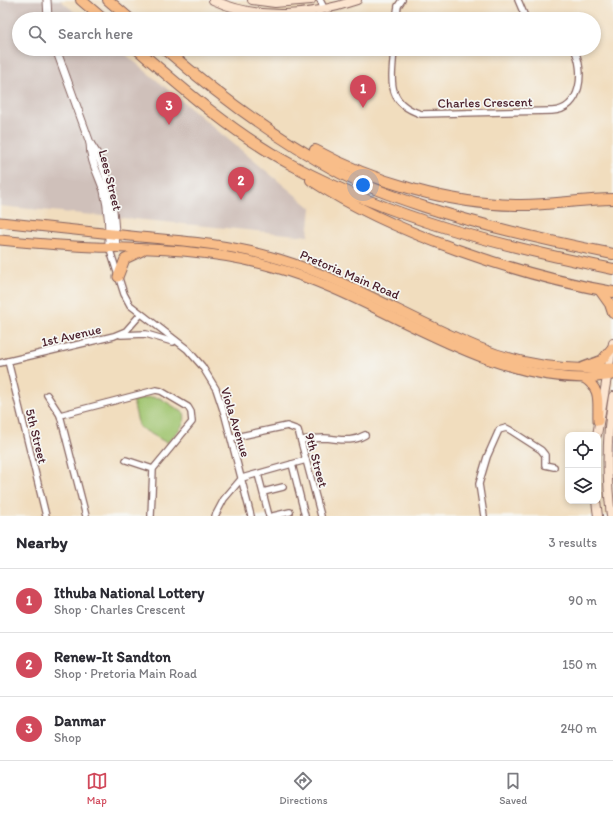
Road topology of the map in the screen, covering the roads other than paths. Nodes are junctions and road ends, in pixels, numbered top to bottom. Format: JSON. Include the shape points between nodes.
{"nodes":[{"id":1,"x":47,"y":0,"type":"edge"},
{"id":2,"x":81,"y":0,"type":"edge"},
{"id":3,"x":108,"y":0,"type":"edge"},
{"id":4,"x":213,"y":0,"type":"edge"},
{"id":5,"x":252,"y":0,"type":"edge"},
{"id":6,"x":311,"y":0,"type":"edge"},
{"id":7,"x":320,"y":0,"type":"edge"},
{"id":8,"x":358,"y":0,"type":"edge"},
{"id":9,"x":402,"y":0,"type":"edge"},
{"id":10,"x":518,"y":0,"type":"edge"},
{"id":11,"x":325,"y":10,"type":"junction"},
{"id":12,"x":48,"y":12,"type":"edge"},
{"id":13,"x":95,"y":12,"type":"edge"},
{"id":14,"x":122,"y":12,"type":"edge"},
{"id":15,"x":262,"y":12,"type":"edge"},
{"id":16,"x":300,"y":12,"type":"edge"},
{"id":17,"x":397,"y":12,"type":"edge"},
{"id":18,"x":523,"y":12,"type":"edge"},
{"id":19,"x":59,"y":56,"type":"edge"},
{"id":20,"x":146,"y":56,"type":"edge"},
{"id":21,"x":173,"y":56,"type":"edge"},
{"id":22,"x":394,"y":56,"type":"edge"},
{"id":23,"x":577,"y":56,"type":"edge"},
{"id":24,"x":284,"y":139,"type":"junction"},
{"id":25,"x":292,"y":165,"type":"junction"},
{"id":26,"x":612,"y":198,"type":"edge"},
{"id":27,"x":0,"y":222,"type":"edge"},
{"id":28,"x":112,"y":234,"type":"junction"},
{"id":29,"x":0,"y":240,"type":"edge"},
{"id":30,"x":113,"y":248,"type":"junction"},
{"id":31,"x":149,"y":250,"type":"junction"},
{"id":32,"x":613,"y":254,"type":"edge"},
{"id":33,"x":613,"y":269,"type":"edge"},
{"id":34,"x":118,"y":277,"type":"junction"},
{"id":35,"x":600,"y":290,"type":"junction"},
{"id":36,"x":613,"y":292,"type":"edge"},
{"id":37,"x":613,"y":313,"type":"edge"},
{"id":38,"x":140,"y":314,"type":"junction"},
{"id":39,"x":114,"y":336,"type":"junction"},
{"id":40,"x":181,"y":345,"type":"junction"},
{"id":41,"x":612,"y":345,"type":"edge"},
{"id":42,"x":8,"y":361,"type":"junction"},
{"id":43,"x":0,"y":363,"type":"edge"},
{"id":44,"x":576,"y":370,"type":"junction"},
{"id":45,"x":610,"y":372,"type":"edge"},
{"id":46,"x":584,"y":378,"type":"junction"},
{"id":47,"x":47,"y":395,"type":"dead end"},
{"id":48,"x":613,"y":396,"type":"edge"},
{"id":49,"x":60,"y":414,"type":"junction"},
{"id":50,"x":598,"y":421,"type":"junction"},
{"id":51,"x":597,"y":432,"type":"edge"},
{"id":52,"x":365,"y":435,"type":"dead end"},
{"id":53,"x":231,"y":438,"type":"junction"},
{"id":54,"x":301,"y":440,"type":"junction"},
{"id":55,"x":126,"y":460,"type":"dead end"},
{"id":56,"x":306,"y":460,"type":"junction"},
{"id":57,"x":292,"y":464,"type":"junction"},
{"id":58,"x":554,"y":467,"type":"dead end"},
{"id":59,"x":153,"y":470,"type":"junction"},
{"id":60,"x":258,"y":474,"type":"junction"},
{"id":61,"x":242,"y":478,"type":"junction"},
{"id":62,"x":283,"y":487,"type":"dead end"},
{"id":63,"x":263,"y":492,"type":"junction"},
{"id":64,"x":596,"y":504,"type":"edge"},
{"id":65,"x":290,"y":512,"type":"dead end"},
{"id":66,"x":46,"y":516,"type":"edge"},
{"id":67,"x":86,"y":516,"type":"edge"},
{"id":68,"x":151,"y":516,"type":"edge"},
{"id":69,"x":215,"y":516,"type":"edge"},
{"id":70,"x":251,"y":516,"type":"edge"},
{"id":71,"x":270,"y":516,"type":"edge"},
{"id":72,"x":273,"y":516,"type":"edge"},
{"id":73,"x":305,"y":516,"type":"edge"},
{"id":74,"x":321,"y":516,"type":"edge"},
{"id":75,"x":484,"y":516,"type":"edge"},
{"id":76,"x":598,"y":516,"type":"edge"},
{"id":77,"x":611,"y":516,"type":"edge"}],
"edges":[{"from":1,"to":12,"type":"street"},
{"from":2,"to":13,"type":"highway"},
{"from":3,"to":14,"type":"highway"},
{"from":4,"to":15,"type":"main road","via":[[237,8]]},
{"from":5,"to":6,"type":"main road","via":[[275,3]]},
{"from":7,"to":11,"type":"street"},
{"from":8,"to":11,"type":"main road"},
{"from":9,"to":17,"type":"street"},
{"from":10,"to":18,"type":"street"},
{"from":11,"to":16,"type":"main road"},
{"from":19,"to":28,"type":"street","name":"Lees Street","via":[[111,192]]},
{"from":20,"to":25,"type":"highway","via":[[223,119]]},
{"from":21,"to":24,"type":"highway","via":[[253,120]]},
{"from":22,"to":23,"type":"street","name":"Charles Crescent","via":[[394,92],[403,106],[421,114],[552,112],[563,109],[572,101],[578,89]]},
{"from":24,"to":26,"type":"highway","via":[[295,140],[349,167],[377,177],[462,200],[527,205]]},
{"from":24,"to":32,"type":"highway","via":[[341,173],[397,198],[495,229]]},
{"from":25,"to":33,"type":"highway","via":[[360,198],[419,221],[508,246]]},
{"from":25,"to":35,"type":"highway","via":[[304,176],[337,196],[420,235],[491,260]]},
{"from":27,"to":28,"type":"main road","name":"Pretoria Main Road"},
{"from":28,"to":30,"type":"street","name":"Lees Street"},
{"from":28,"to":44,"type":"main road","name":"Pretoria Main Road","via":[[230,247],[277,258],[346,284],[478,347],[515,359]]},
{"from":29,"to":30,"type":"main road","name":"Pretoria Main Road"},
{"from":30,"to":31,"type":"main road","name":"Pretoria Main Road"},
{"from":30,"to":34,"type":"street","name":"Viola Avenue"},
{"from":31,"to":34,"type":"main road","via":[[125,259]]},
{"from":31,"to":46,"type":"main road","name":"Pretoria Main Road","via":[[225,256],[284,270],[328,286],[479,356],[522,370]]},
{"from":34,"to":38,"type":"street","name":"Viola Avenue","via":[[126,300]]},
{"from":35,"to":36,"type":"highway"},
{"from":35,"to":37,"type":"highway"},
{"from":38,"to":39,"type":"street","name":"1st Avenue","via":[[126,331]]},
{"from":38,"to":40,"type":"street","name":"Viola Avenue"},
{"from":39,"to":40,"type":"street","name":"Viola Avenue","via":[[146,334]]},
{"from":39,"to":42,"type":"street","name":"1st Avenue"},
{"from":40,"to":53,"type":"street","name":"Viola Avenue","via":[[202,366],[216,389]]},
{"from":41,"to":44,"type":"main road","via":[[600,362]]},
{"from":41,"to":45,"type":"main road"},
{"from":42,"to":43,"type":"street","name":"1st Avenue"},
{"from":42,"to":66,"type":"street","name":"5th Street"},
{"from":44,"to":45,"type":"main road","name":"Pretoria Main Road"},
{"from":45,"to":46,"type":"main road","name":"Pretoria Main Road"},
{"from":45,"to":50,"type":"main road"},
{"from":46,"to":50,"type":"main road","via":[[597,390]]},
{"from":47,"to":49,"type":"street"},
{"from":48,"to":77,"type":"main road","via":[[607,463]]},
{"from":49,"to":59,"type":"street","via":[[151,390],[161,391],[188,407],[193,417],[192,422]]},
{"from":49,"to":67,"type":"street"},
{"from":50,"to":51,"type":"main road"},
{"from":52,"to":54,"type":"street","via":[[358,440],[350,441],[323,438]]},
{"from":53,"to":54,"type":"street","name":"9th Street","via":[[287,426],[298,430]]},
{"from":53,"to":61,"type":"street","name":"Viola Avenue"},
{"from":54,"to":56,"type":"street","name":"9th Street"},
{"from":55,"to":59,"type":"street"},
{"from":56,"to":57,"type":"street"},
{"from":56,"to":74,"type":"street","name":"9th Street"},
{"from":57,"to":60,"type":"street"},
{"from":57,"to":73,"type":"street"},
{"from":58,"to":75,"type":"street","via":[[545,465],[542,450],[506,428],[499,430],[479,484]]},
{"from":59,"to":68,"type":"street"},
{"from":60,"to":61,"type":"street"},
{"from":60,"to":63,"type":"street"},
{"from":61,"to":69,"type":"street","via":[[224,499]]},
{"from":61,"to":70,"type":"street","name":"Viola Avenue"},
{"from":62,"to":63,"type":"street"},
{"from":63,"to":71,"type":"street"},
{"from":64,"to":76,"type":"main road"},
{"from":65,"to":72,"type":"street"}]}
